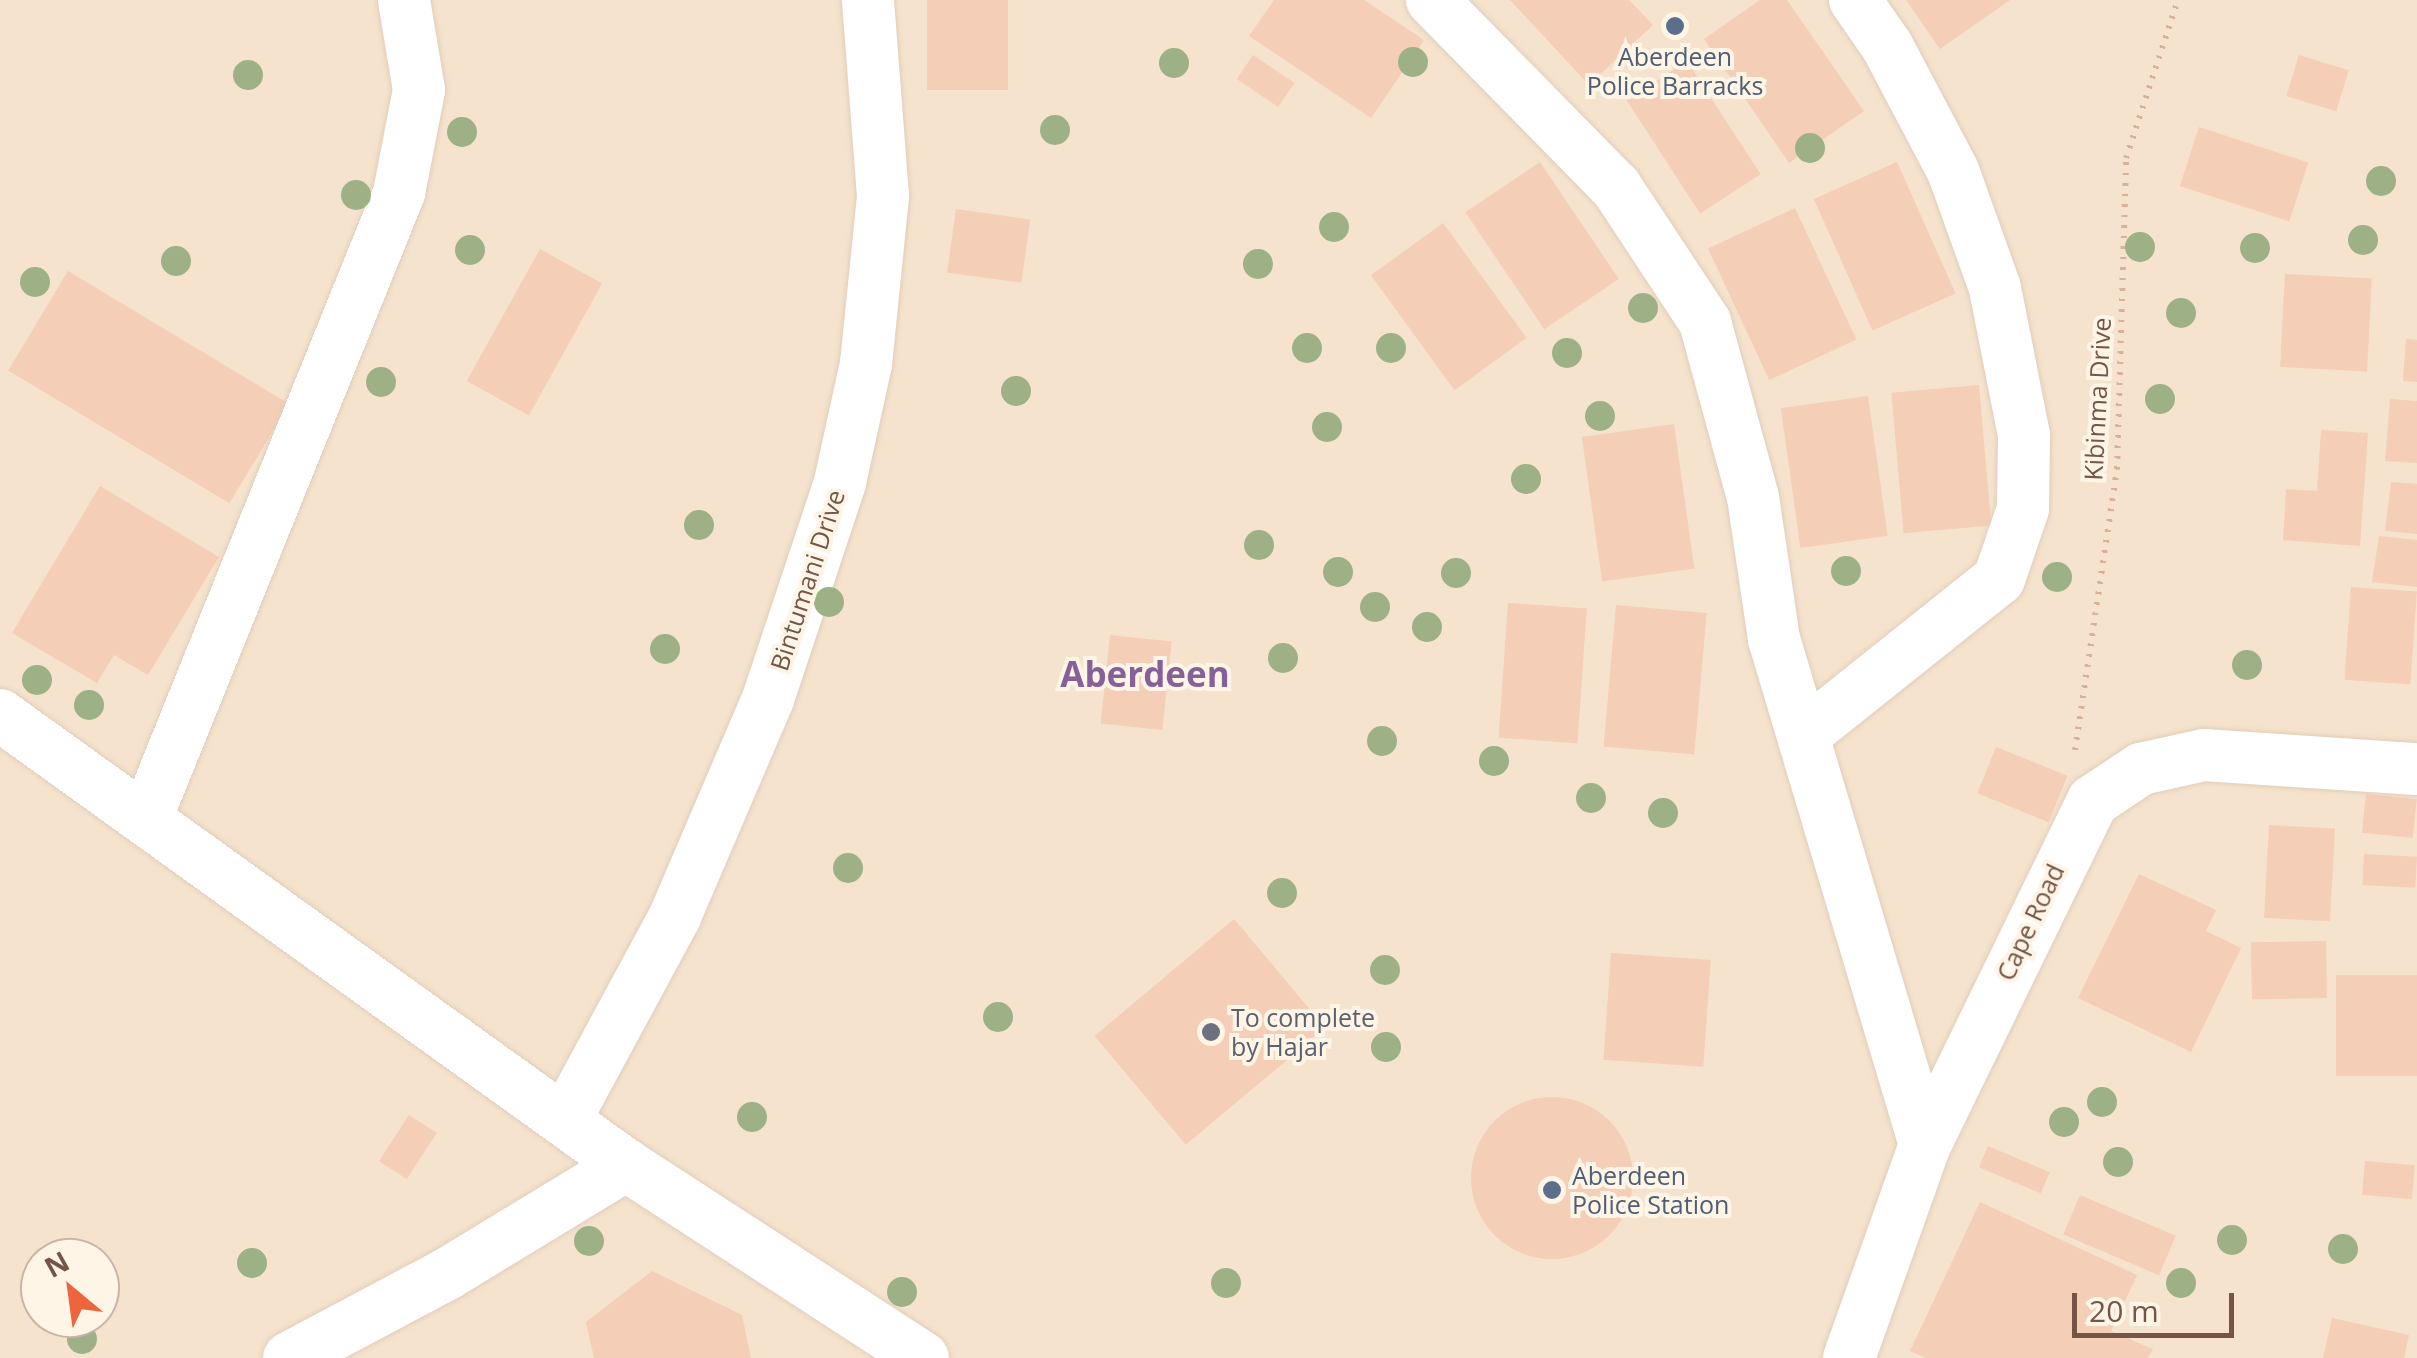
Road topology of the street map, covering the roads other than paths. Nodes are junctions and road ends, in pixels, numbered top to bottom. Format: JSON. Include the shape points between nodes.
{"nodes":[{"id":1,"x":404,"y":0,"type":"edge"},
{"id":2,"x":868,"y":0,"type":"edge"},
{"id":3,"x":1432,"y":0,"type":"edge"},
{"id":4,"x":1855,"y":0,"type":"edge"},
{"id":5,"x":0,"y":715,"type":"edge"},
{"id":6,"x":1806,"y":732,"type":"junction"},
{"id":7,"x":2417,"y":768,"type":"edge"},
{"id":8,"x":147,"y":816,"type":"junction"},
{"id":9,"x":566,"y":1118,"type":"junction"},
{"id":10,"x":1924,"y":1145,"type":"junction"},
{"id":11,"x":626,"y":1165,"type":"junction"},
{"id":12,"x":290,"y":1358,"type":"edge"},
{"id":13,"x":923,"y":1358,"type":"edge"},
{"id":14,"x":1849,"y":1358,"type":"edge"}],
"edges":[{"from":1,"to":8,"type":"street","via":[[419,90],[400,194]]},
{"from":2,"to":9,"type":"street","name":"Bintumani Drive","via":[[882,196],[866,364],[840,482],[768,699],[682,898]]},
{"from":3,"to":6,"type":"street","via":[[1616,187],[1704,322],[1753,498],[1774,638]]},
{"from":4,"to":6,"type":"street","via":[[1887,46],[1952,171],[1995,288],[2024,435],[2023,509],[1999,579]]},
{"from":5,"to":8,"type":"street"},
{"from":6,"to":10,"type":"street"},
{"from":7,"to":10,"type":"street","name":"Cape Road","via":[[2204,755],[2141,768],[2093,801]]},
{"from":8,"to":9,"type":"street"},
{"from":9,"to":11,"type":"street"},
{"from":10,"to":14,"type":"street","name":"Cape Road"},
{"from":11,"to":12,"type":"street","via":[[447,1274]]},
{"from":11,"to":13,"type":"street"}]}
